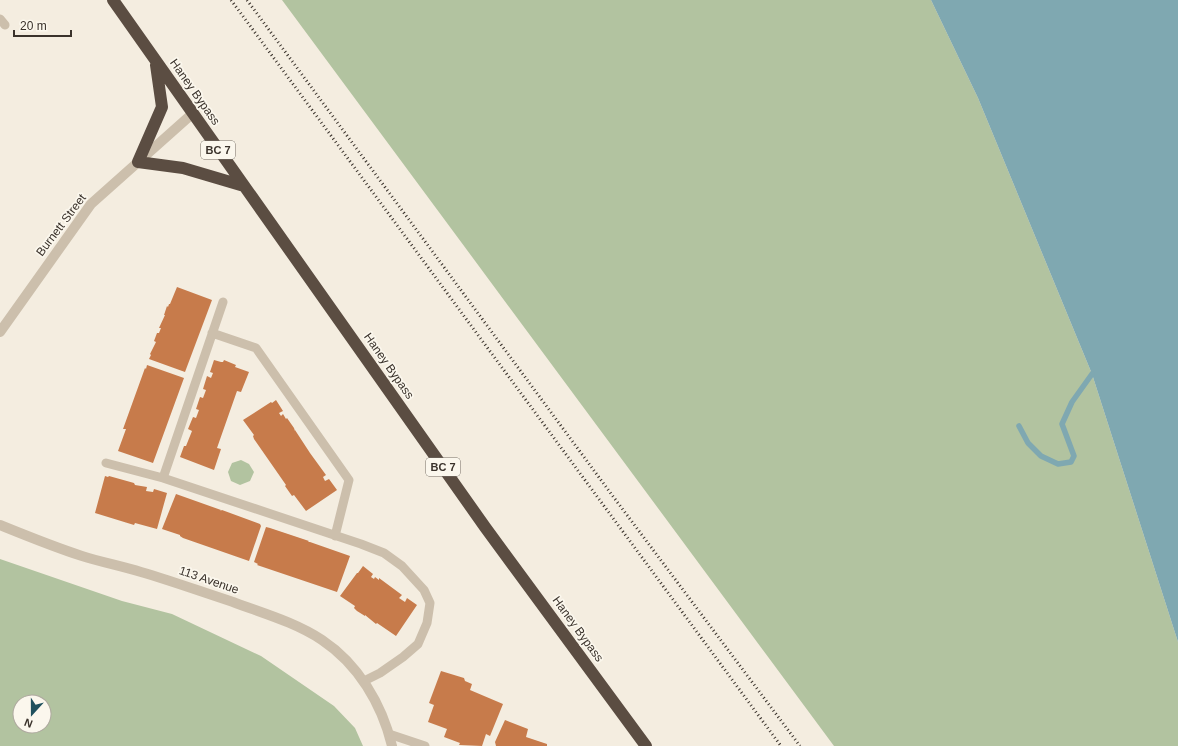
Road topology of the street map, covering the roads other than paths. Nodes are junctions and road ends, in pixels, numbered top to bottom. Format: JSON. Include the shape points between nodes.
{"nodes":[{"id":1,"x":113,"y":0,"type":"edge"},
{"id":2,"x":155,"y":61,"type":"junction"},
{"id":3,"x":192,"y":114,"type":"junction"},
{"id":4,"x":138,"y":162,"type":"junction"},
{"id":5,"x":244,"y":186,"type":"junction"},
{"id":6,"x":223,"y":302,"type":"dead end"},
{"id":7,"x":0,"y":332,"type":"edge"},
{"id":8,"x":212,"y":333,"type":"junction"},
{"id":9,"x":106,"y":463,"type":"dead end"},
{"id":10,"x":162,"y":478,"type":"junction"},
{"id":11,"x":0,"y":525,"type":"edge"},
{"id":12,"x":335,"y":536,"type":"junction"},
{"id":13,"x":364,"y":681,"type":"junction"},
{"id":14,"x":389,"y":734,"type":"junction"},
{"id":15,"x":392,"y":746,"type":"edge"},
{"id":16,"x":424,"y":746,"type":"edge"},
{"id":17,"x":646,"y":746,"type":"edge"}],
"edges":[{"from":1,"to":2,"type":"highway","name":"Haney Bypass","number":"BC 7"},
{"from":2,"to":3,"type":"highway","name":"Haney Bypass","number":"BC 7"},
{"from":2,"to":4,"type":"highway","via":[[162,107]]},
{"from":3,"to":4,"type":"street","name":"Burnett Street"},
{"from":3,"to":5,"type":"highway","name":"Haney Bypass","number":"BC 7"},
{"from":4,"to":5,"type":"highway","via":[[183,168]]},
{"from":4,"to":7,"type":"street","name":"Burnett Street","via":[[91,204]]},
{"from":5,"to":17,"type":"highway","name":"Haney Bypass","number":"BC 7","via":[[486,527]]},
{"from":6,"to":8,"type":"lane"},
{"from":8,"to":10,"type":"lane"},
{"from":8,"to":12,"type":"lane","via":[[256,348],[349,480]]},
{"from":9,"to":10,"type":"lane"},
{"from":10,"to":12,"type":"lane"},
{"from":11,"to":13,"type":"street","name":"113 Avenue","via":[[66,551],[179,584],[285,621],[322,640]]},
{"from":12,"to":13,"type":"lane","via":[[384,553],[402,566],[424,590],[430,603],[427,623],[418,644],[380,673]]},
{"from":13,"to":14,"type":"street","name":"113 Avenue"},
{"from":14,"to":15,"type":"street","name":"113 Avenue"},
{"from":14,"to":16,"type":"lane"}]}
